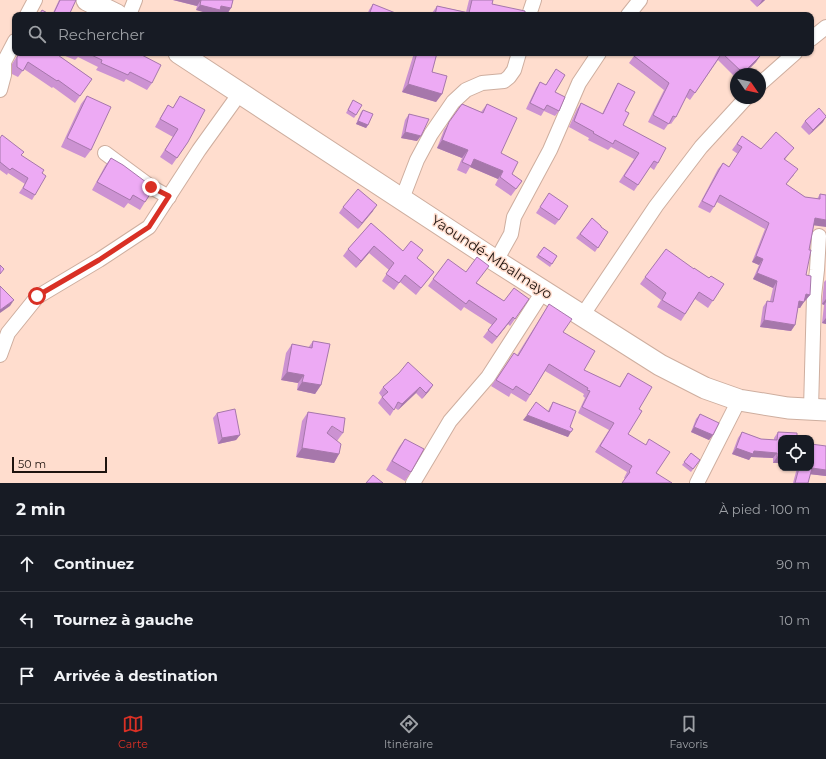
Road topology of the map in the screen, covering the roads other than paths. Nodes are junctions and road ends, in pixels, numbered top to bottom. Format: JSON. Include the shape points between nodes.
{"nodes":[{"id":1,"x":35,"y":0,"type":"edge"},
{"id":2,"x":87,"y":0,"type":"edge"},
{"id":3,"x":135,"y":0,"type":"edge"},
{"id":4,"x":534,"y":0,"type":"edge"},
{"id":5,"x":640,"y":0,"type":"edge"},
{"id":6,"x":29,"y":12,"type":"edge"},
{"id":7,"x":111,"y":12,"type":"edge"},
{"id":8,"x":130,"y":12,"type":"edge"},
{"id":9,"x":530,"y":12,"type":"edge"},
{"id":10,"x":630,"y":12,"type":"edge"},
{"id":11,"x":826,"y":27,"type":"edge"},
{"id":12,"x":814,"y":37,"type":"edge"},
{"id":13,"x":12,"y":47,"type":"edge"},
{"id":14,"x":184,"y":56,"type":"edge"},
{"id":15,"x":518,"y":56,"type":"edge"},
{"id":16,"x":597,"y":56,"type":"edge"},
{"id":17,"x":792,"y":56,"type":"edge"},
{"id":18,"x":766,"y":79,"type":"edge"},
{"id":19,"x":0,"y":90,"type":"edge"},
{"id":20,"x":240,"y":93,"type":"junction"},
{"id":21,"x":740,"y":104,"type":"edge"},
{"id":22,"x":105,"y":153,"type":"dead end"},
{"id":23,"x":169,"y":196,"type":"junction"},
{"id":24,"x":402,"y":199,"type":"junction"},
{"id":25,"x":819,"y":236,"type":"dead end"},
{"id":26,"x":496,"y":261,"type":"junction"},
{"id":27,"x":544,"y":290,"type":"junction"},
{"id":28,"x":582,"y":316,"type":"junction"},
{"id":29,"x":4,"y":336,"type":"edge"},
{"id":30,"x":0,"y":355,"type":"edge"},
{"id":31,"x":740,"y":400,"type":"junction"},
{"id":32,"x":819,"y":410,"type":"edge"},
{"id":33,"x":413,"y":483,"type":"edge"},
{"id":34,"x":697,"y":483,"type":"edge"}],
"edges":[{"from":1,"to":6,"type":"street"},
{"from":2,"to":7,"type":"highway"},
{"from":3,"to":8,"type":"street"},
{"from":4,"to":9,"type":"street"},
{"from":5,"to":10,"type":"street"},
{"from":11,"to":12,"type":"street"},
{"from":13,"to":19,"type":"street","via":[[4,62]]},
{"from":14,"to":20,"type":"highway","name":"Yaoundé-Mbalmayo"},
{"from":15,"to":24,"type":"street","via":[[514,70],[504,81],[482,83],[466,90],[453,102],[417,160]]},
{"from":16,"to":26,"type":"street","via":[[579,83],[550,150],[514,217],[511,234]]},
{"from":17,"to":18,"type":"street"},
{"from":20,"to":23,"type":"street"},
{"from":20,"to":24,"type":"highway","name":"Yaoundé-Mbalmayo"},
{"from":21,"to":28,"type":"street","via":[[701,147],[660,200]]},
{"from":22,"to":23,"type":"street","via":[[151,187]]},
{"from":23,"to":29,"type":"street","via":[[149,227],[37,296]]},
{"from":24,"to":26,"type":"highway","name":"Yaoundé-Mbalmayo"},
{"from":25,"to":32,"type":"street","via":[[814,296]]},
{"from":26,"to":27,"type":"highway","name":"Yaoundé-Mbalmayo"},
{"from":27,"to":28,"type":"highway","name":"Yaoundé-Mbalmayo"},
{"from":27,"to":33,"type":"street","via":[[488,377],[450,421]]},
{"from":28,"to":31,"type":"highway","name":"Yaoundé-Mbalmayo","via":[[660,365],[705,388]]},
{"from":29,"to":30,"type":"street"},
{"from":31,"to":32,"type":"highway","name":"Yaoundé-Mbalmayo"},
{"from":31,"to":34,"type":"street"}]}
